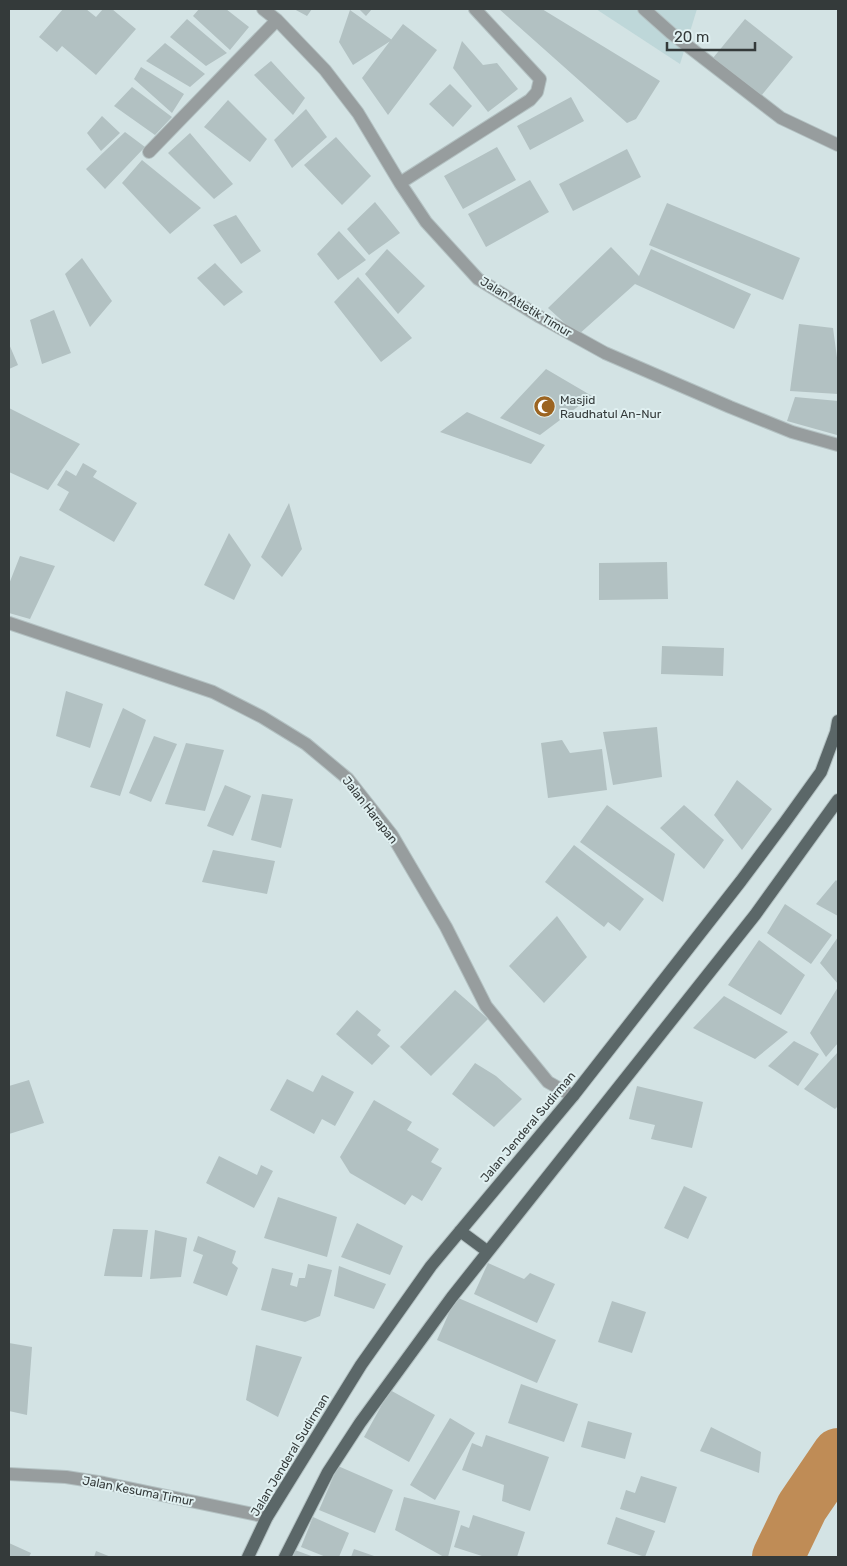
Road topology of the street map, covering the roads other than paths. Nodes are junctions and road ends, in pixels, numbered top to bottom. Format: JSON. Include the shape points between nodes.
{"nodes":[{"id":1,"x":263,"y":9,"type":"edge"},
{"id":2,"x":475,"y":9,"type":"edge"},
{"id":3,"x":644,"y":9,"type":"edge"},
{"id":4,"x":277,"y":20,"type":"junction"},
{"id":5,"x":838,"y":145,"type":"edge"},
{"id":6,"x":149,"y":152,"type":"dead end"},
{"id":7,"x":400,"y":183,"type":"junction"},
{"id":8,"x":838,"y":445,"type":"edge"},
{"id":9,"x":9,"y":623,"type":"edge"},
{"id":10,"x":838,"y":721,"type":"edge"},
{"id":11,"x":838,"y":800,"type":"edge"},
{"id":12,"x":573,"y":1096,"type":"junction"},
{"id":13,"x":460,"y":1231,"type":"junction"},
{"id":14,"x":487,"y":1251,"type":"junction"},
{"id":15,"x":9,"y":1474,"type":"edge"},
{"id":16,"x":267,"y":1516,"type":"junction"},
{"id":17,"x":248,"y":1557,"type":"edge"},
{"id":18,"x":285,"y":1557,"type":"edge"}],
"edges":[{"from":1,"to":4,"type":"street","name":"Jalan Atletik Timur"},
{"from":2,"to":7,"type":"street","via":[[540,79],[537,92],[530,100]]},
{"from":3,"to":5,"type":"street","via":[[671,34],[781,118]]},
{"from":4,"to":6,"type":"street"},
{"from":4,"to":7,"type":"street","name":"Jalan Atletik Timur","via":[[325,70],[358,113]]},
{"from":7,"to":8,"type":"street","name":"Jalan Atletik Timur","via":[[426,222],[478,280],[605,353],[792,432]]},
{"from":9,"to":12,"type":"street","name":"Jalan Harapan","via":[[213,692],[306,744],[348,779],[392,835],[446,927],[486,1006],[548,1082]]},
{"from":10,"to":12,"type":"main road","name":"Jalan Jenderal Sudirman","via":[[821,772],[741,881]]},
{"from":11,"to":14,"type":"main road","via":[[755,915]]},
{"from":12,"to":13,"type":"main road","name":"Jalan Jenderal Sudirman"},
{"from":13,"to":14,"type":"main road"},
{"from":13,"to":16,"type":"main road","name":"Jalan Jenderal Sudirman","via":[[431,1266],[361,1365]]},
{"from":14,"to":18,"type":"main road","via":[[355,1431],[328,1472]]},
{"from":15,"to":16,"type":"street","name":"Jalan Kesuma Timur","via":[[104,1483]]},
{"from":16,"to":17,"type":"main road","name":"Jalan Jenderal Sudirman"}]}
